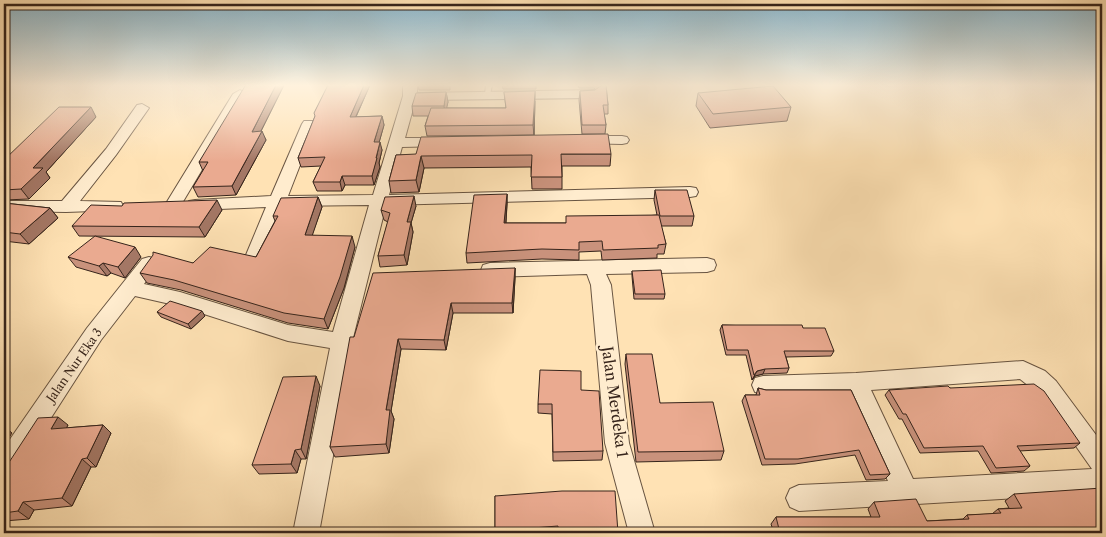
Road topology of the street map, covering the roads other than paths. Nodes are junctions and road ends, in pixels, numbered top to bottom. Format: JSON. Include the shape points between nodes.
{"nodes":[{"id":1,"x":141,"y":110,"type":"edge"},
{"id":2,"x":230,"y":110,"type":"edge"},
{"id":3,"x":405,"y":110,"type":"edge"},
{"id":4,"x":309,"y":124,"type":"dead end"},
{"id":5,"x":573,"y":140,"type":"edge"},
{"id":6,"x":622,"y":140,"type":"dead end"},
{"id":7,"x":455,"y":142,"type":"edge"},
{"id":8,"x":396,"y":143,"type":"junction"},
{"id":9,"x":690,"y":192,"type":"edge"},
{"id":10,"x":379,"y":200,"type":"junction"},
{"id":11,"x":276,"y":201,"type":"junction"},
{"id":12,"x":154,"y":205,"type":"edge"},
{"id":13,"x":173,"y":205,"type":"junction"},
{"id":14,"x":4,"y":206,"type":"edge"},
{"id":15,"x":66,"y":206,"type":"junction"},
{"id":16,"x":135,"y":206,"type":"edge"},
{"id":17,"x":255,"y":255,"type":"edge"},
{"id":18,"x":149,"y":264,"type":"edge"},
{"id":19,"x":707,"y":265,"type":"dead end"},
{"id":20,"x":594,"y":269,"type":"junction"},
{"id":21,"x":475,"y":271,"type":"edge"},
{"id":22,"x":130,"y":288,"type":"junction"},
{"id":23,"x":342,"y":342,"type":"junction"},
{"id":24,"x":856,"y":382,"type":"junction"},
{"id":25,"x":763,"y":385,"type":"dead end"},
{"id":26,"x":1102,"y":463,"type":"edge"},
{"id":27,"x":4,"y":469,"type":"edge"},
{"id":28,"x":1102,"y":481,"type":"edge"},
{"id":29,"x":906,"y":493,"type":"junction"},
{"id":30,"x":799,"y":498,"type":"dead end"},
{"id":31,"x":306,"y":533,"type":"edge"},
{"id":32,"x":642,"y":533,"type":"edge"}],
"edges":[{"from":1,"to":15,"type":"street"},
{"from":2,"to":13,"type":"street"},
{"from":3,"to":8,"type":"street"},
{"from":4,"to":11,"type":"street"},
{"from":5,"to":6,"type":"street"},
{"from":7,"to":8,"type":"street"},
{"from":8,"to":10,"type":"street"},
{"from":9,"to":10,"type":"street"},
{"from":10,"to":11,"type":"street"},
{"from":10,"to":23,"type":"street","via":[[368,275]]},
{"from":11,"to":13,"type":"street"},
{"from":11,"to":17,"type":"street"},
{"from":12,"to":13,"type":"street"},
{"from":14,"to":15,"type":"street"},
{"from":15,"to":16,"type":"street"},
{"from":18,"to":22,"type":"street","name":"Jalan Nur Eka 3"},
{"from":19,"to":20,"type":"street"},
{"from":20,"to":21,"type":"street"},
{"from":20,"to":32,"type":"street","name":"Jalan Merdeka 1","via":[[601,285],[617,443]]},
{"from":22,"to":23,"type":"street","via":[[180,299],[288,333]]},
{"from":22,"to":27,"type":"street","name":"Jalan Nur Eka 3","via":[[66,374]]},
{"from":23,"to":31,"type":"street"},
{"from":24,"to":25,"type":"street"},
{"from":24,"to":26,"type":"street","via":[[1023,370],[1048,388]]},
{"from":24,"to":29,"type":"street"},
{"from":28,"to":29,"type":"street"},
{"from":29,"to":30,"type":"street"}]}
